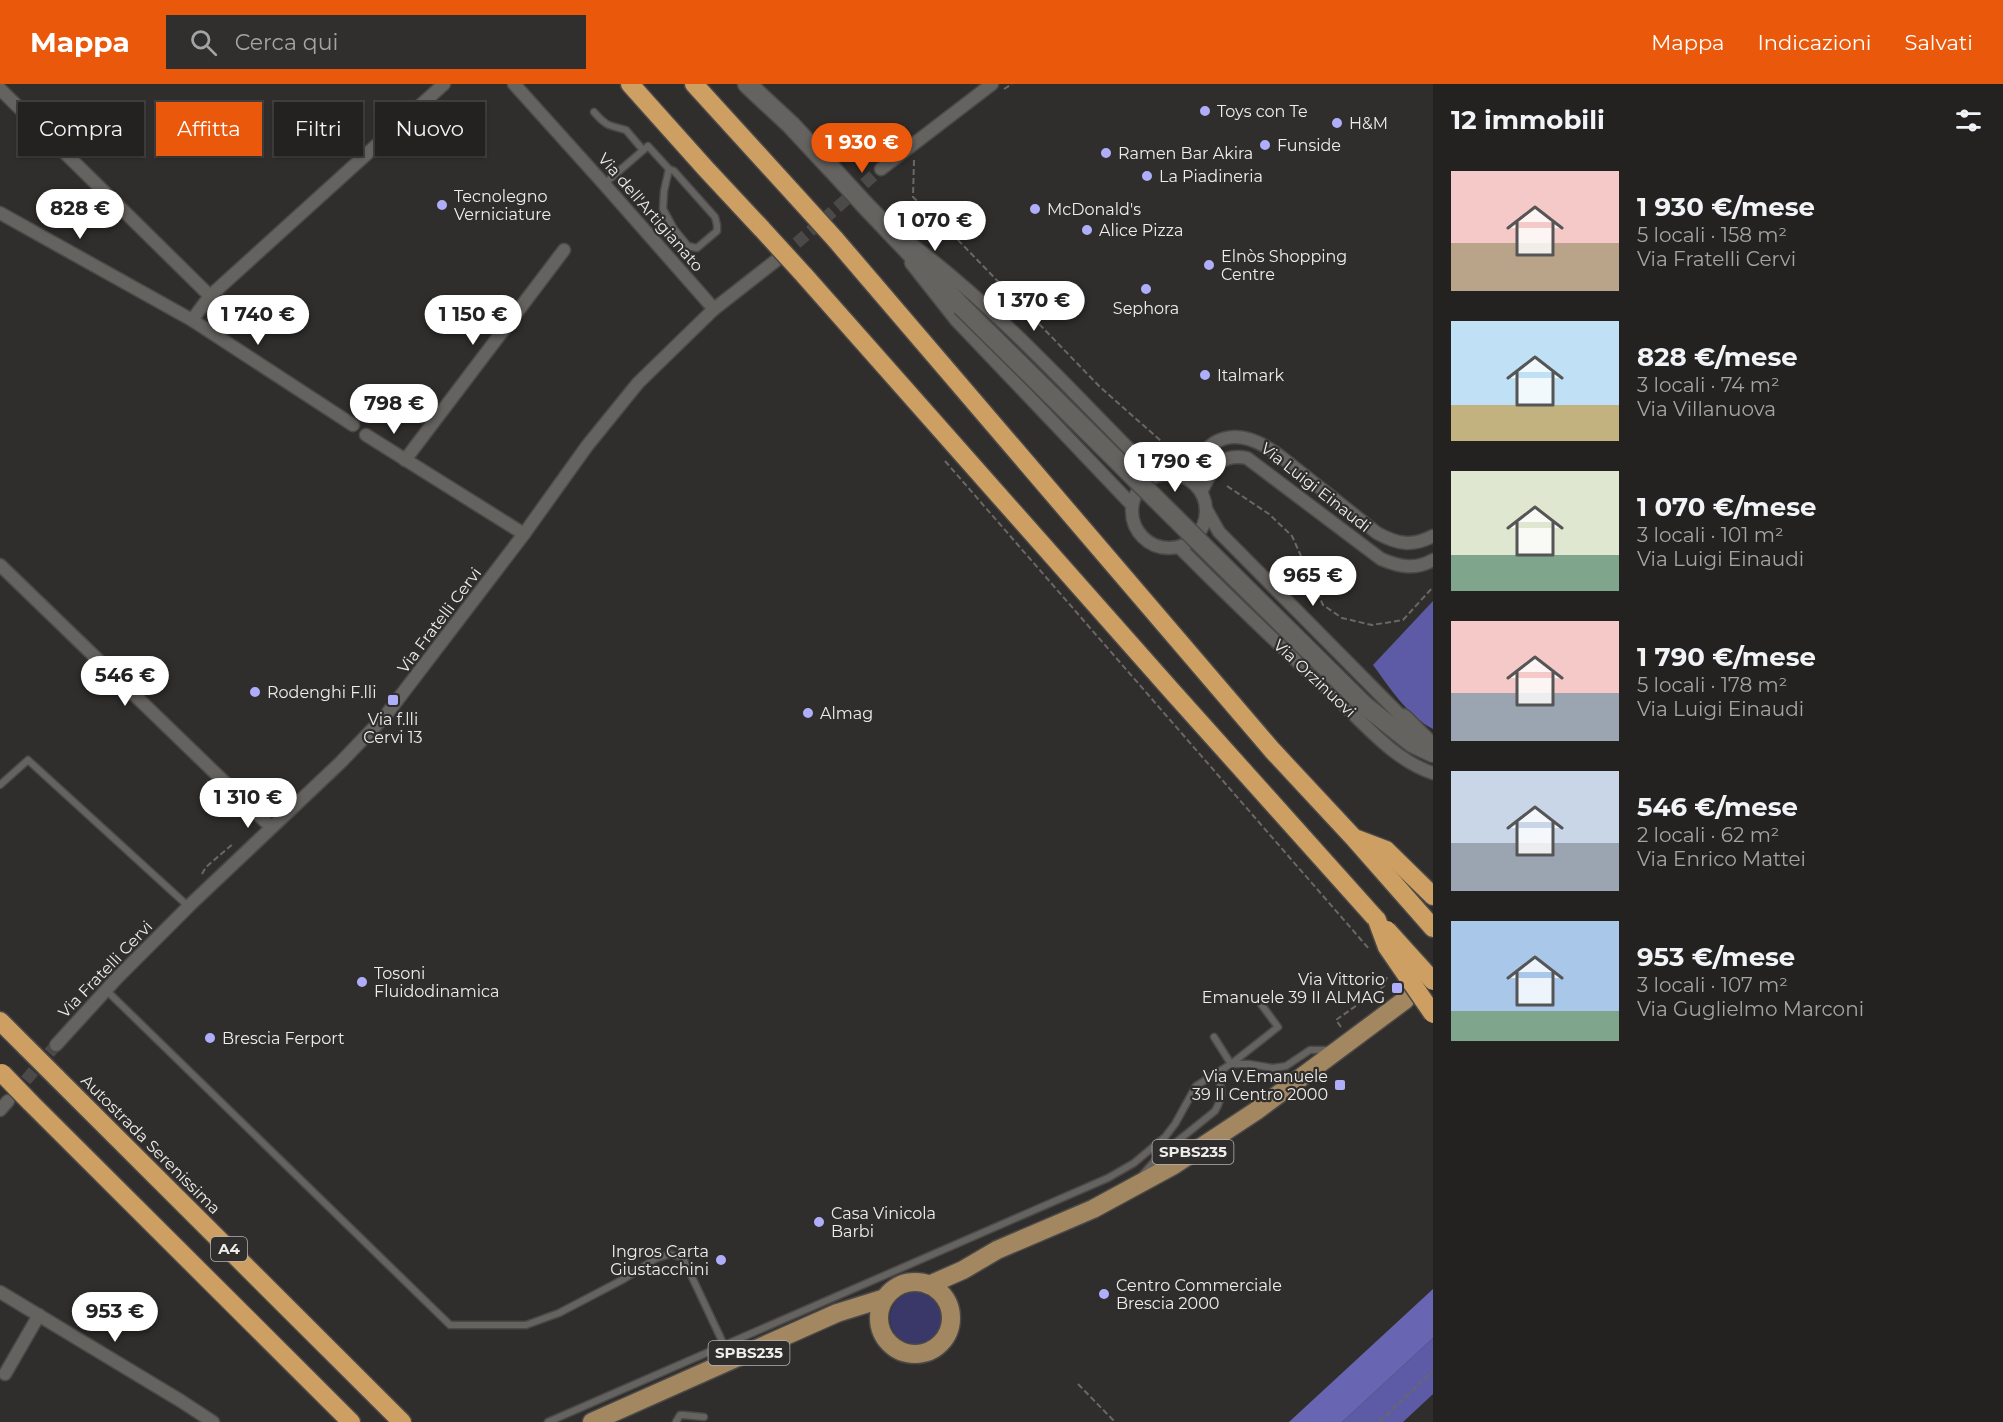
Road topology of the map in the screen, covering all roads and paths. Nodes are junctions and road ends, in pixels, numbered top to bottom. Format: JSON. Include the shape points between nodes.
{"nodes":[{"id":1,"x":444,"y":84,"type":"edge"},
{"id":2,"x":514,"y":84,"type":"edge"},
{"id":3,"x":630,"y":84,"type":"edge"},
{"id":4,"x":694,"y":84,"type":"edge"},
{"id":5,"x":747,"y":84,"type":"edge"},
{"id":6,"x":758,"y":84,"type":"edge"},
{"id":7,"x":993,"y":84,"type":"edge"},
{"id":8,"x":0,"y":89,"type":"edge"},
{"id":9,"x":594,"y":112,"type":"dead end"},
{"id":10,"x":791,"y":125,"type":"junction"},
{"id":11,"x":644,"y":150,"type":"junction"},
{"id":12,"x":914,"y":157,"type":"dead end"},
{"id":13,"x":669,"y":169,"type":"junction"},
{"id":14,"x":881,"y":169,"type":"tunnel mouth"},
{"id":15,"x":604,"y":184,"type":"junction"},
{"id":16,"x":0,"y":213,"type":"edge"},
{"id":17,"x":882,"y":223,"type":"junction"},
{"id":18,"x":564,"y":250,"type":"dead end"},
{"id":19,"x":783,"y":255,"type":"tunnel mouth"},
{"id":20,"x":210,"y":296,"type":"junction"},
{"id":21,"x":714,"y":309,"type":"junction"},
{"id":22,"x":192,"y":320,"type":"junction"},
{"id":23,"x":353,"y":426,"type":"dead end"},
{"id":24,"x":366,"y":435,"type":"dead end"},
{"id":25,"x":939,"y":454,"type":"dead end"},
{"id":26,"x":1178,"y":456,"type":"dead end"},
{"id":27,"x":405,"y":460,"type":"junction"},
{"id":28,"x":1168,"y":474,"type":"junction"},
{"id":29,"x":1227,"y":486,"type":"dead end"},
{"id":30,"x":1201,"y":492,"type":"junction"},
{"id":31,"x":1132,"y":505,"type":"junction"},
{"id":32,"x":1206,"y":509,"type":"junction"},
{"id":33,"x":524,"y":534,"type":"junction"},
{"id":34,"x":1433,"y":536,"type":"edge"},
{"id":35,"x":1179,"y":547,"type":"junction"},
{"id":36,"x":1433,"y":560,"type":"edge"},
{"id":37,"x":0,"y":566,"type":"edge"},
{"id":38,"x":1433,"y":587,"type":"edge"},
{"id":39,"x":1403,"y":718,"type":"junction"},
{"id":40,"x":1433,"y":738,"type":"edge"},
{"id":41,"x":1412,"y":743,"type":"junction"},
{"id":42,"x":1433,"y":748,"type":"edge"},
{"id":43,"x":1433,"y":753,"type":"edge"},
{"id":44,"x":1433,"y":761,"type":"edge"},
{"id":45,"x":1433,"y":773,"type":"edge"},
{"id":46,"x":0,"y":785,"type":"edge"},
{"id":47,"x":271,"y":827,"type":"junction"},
{"id":48,"x":237,"y":840,"type":"dead end"},
{"id":49,"x":1395,"y":872,"type":"junction"},
{"id":50,"x":200,"y":877,"type":"dead end"},
{"id":51,"x":1433,"y":896,"type":"edge"},
{"id":52,"x":188,"y":907,"type":"junction"},
{"id":53,"x":1377,"y":920,"type":"junction"},
{"id":54,"x":1433,"y":928,"type":"edge"},
{"id":55,"x":1372,"y":953,"type":"dead end"},
{"id":56,"x":1386,"y":971,"type":"dead end"},
{"id":57,"x":1433,"y":981,"type":"edge"},
{"id":58,"x":106,"y":990,"type":"junction"},
{"id":59,"x":1405,"y":1000,"type":"dead end"},
{"id":60,"x":1261,"y":1004,"type":"dead end"},
{"id":61,"x":1433,"y":1014,"type":"edge"},
{"id":62,"x":0,"y":1021,"type":"edge"},
{"id":63,"x":1214,"y":1037,"type":"dead end"},
{"id":64,"x":56,"y":1045,"type":"tunnel mouth"},
{"id":65,"x":1346,"y":1046,"type":"junction"},
{"id":66,"x":1231,"y":1064,"type":"junction"},
{"id":67,"x":1,"y":1072,"type":"edge"},
{"id":68,"x":1215,"y":1074,"type":"junction"},
{"id":69,"x":1130,"y":1191,"type":"junction"},
{"id":70,"x":963,"y":1270,"type":"junction"},
{"id":71,"x":929,"y":1285,"type":"junction"},
{"id":72,"x":0,"y":1292,"type":"edge"},
{"id":73,"x":885,"y":1298,"type":"junction"},
{"id":74,"x":949,"y":1305,"type":"junction"},
{"id":75,"x":837,"y":1313,"type":"junction"},
{"id":76,"x":39,"y":1315,"type":"junction"},
{"id":77,"x":882,"y":1331,"type":"junction"},
{"id":78,"x":724,"y":1345,"type":"junction"},
{"id":79,"x":1433,"y":1371,"type":"edge"},
{"id":80,"x":5,"y":1374,"type":"dead end"},
{"id":81,"x":1078,"y":1384,"type":"dead end"},
{"id":82,"x":704,"y":1417,"type":"dead end"},
{"id":83,"x":213,"y":1422,"type":"edge"},
{"id":84,"x":351,"y":1422,"type":"edge"},
{"id":85,"x":402,"y":1422,"type":"edge"},
{"id":86,"x":548,"y":1422,"type":"edge"},
{"id":87,"x":592,"y":1422,"type":"edge"},
{"id":88,"x":676,"y":1422,"type":"edge"},
{"id":89,"x":1115,"y":1422,"type":"edge"},
{"id":90,"x":1379,"y":1422,"type":"edge"}],
"edges":[{"from":1,"to":20,"type":"street"},
{"from":2,"to":15,"type":"street","name":"Via dell'Artigianato"},
{"from":3,"to":53,"type":"highway","bridge":true},
{"from":4,"to":49,"type":"highway","bridge":true,"via":[[835,239],[1272,750],[1353,837]]},
{"from":5,"to":10,"type":"street"},
{"from":6,"to":10,"type":"street"},
{"from":7,"to":14,"type":"street"},
{"from":8,"to":20,"type":"street"},
{"from":9,"to":11,"type":"lane","via":[[606,125],[626,130]]},
{"from":10,"to":17,"type":"street","bridge":true},
{"from":11,"to":13,"type":"lane","via":[[648,146]]},
{"from":11,"to":15,"type":"lane"},
{"from":12,"to":26,"type":"path","via":[[913,197],[1100,387]]},
{"from":13,"to":13,"type":"lane","via":[[663,209],[688,246],[697,248],[717,231],[717,225],[708,209]]},
{"from":15,"to":21,"type":"street","name":"Via dell'Artigianato"},
{"from":16,"to":22,"type":"street"},
{"from":17,"to":28,"type":"street","via":[[935,262],[1003,322],[1148,467]]},
{"from":17,"to":31,"type":"street","via":[[956,320]]},
{"from":17,"to":41,"type":"street","bridge":true,"via":[[1364,705]]},
{"from":18,"to":27,"type":"street"},
{"from":19,"to":21,"type":"street","name":"Via Fratelli Cervi"},
{"from":20,"to":22,"type":"street"},
{"from":21,"to":33,"type":"street","name":"Via Fratelli Cervi","via":[[638,383]]},
{"from":22,"to":23,"type":"street"},
{"from":24,"to":27,"type":"street"},
{"from":25,"to":55,"type":"path"},
{"from":27,"to":33,"type":"street"},
{"from":28,"to":30,"type":"street","via":[[1189,480]]},
{"from":28,"to":31,"type":"street","name":"Via Luigi Einaudi","via":[[1143,485]]},
{"from":28,"to":34,"type":"street","name":"Via Luigi Einaudi","via":[[1190,466],[1214,443],[1226,438],[1252,439],[1266,445],[1391,541],[1407,544]]},
{"from":29,"to":38,"type":"path","via":[[1269,514],[1293,536],[1323,605],[1342,618],[1372,625],[1403,620]]},
{"from":30,"to":32,"type":"street"},
{"from":30,"to":36,"type":"street","name":"Via Luigi Einaudi","via":[[1220,462],[1229,457],[1247,458],[1381,559],[1409,567]]},
{"from":31,"to":35,"type":"street","via":[[1136,528],[1144,538],[1154,545]]},
{"from":32,"to":35,"type":"street","via":[[1199,533]]},
{"from":32,"to":39,"type":"street","via":[[1219,532]]},
{"from":33,"to":47,"type":"street","name":"Via Fratelli Cervi","via":[[393,707]]},
{"from":35,"to":45,"type":"street","name":"Via Orzinuovi","via":[[1384,742],[1412,764]]},
{"from":37,"to":47,"type":"street"},
{"from":39,"to":40,"type":"street"},
{"from":39,"to":42,"type":"street"},
{"from":41,"to":43,"type":"street"},
{"from":41,"to":44,"type":"street"},
{"from":46,"to":52,"type":"lane","via":[[28,760]]},
{"from":47,"to":52,"type":"street","name":"Via Fratelli Cervi"},
{"from":48,"to":50,"type":"path"},
{"from":49,"to":51,"type":"highway"},
{"from":49,"to":54,"type":"highway"},
{"from":52,"to":58,"type":"street","name":"Via Fratelli Cervi"},
{"from":53,"to":57,"type":"highway","bridge":true},
{"from":53,"to":61,"type":"highway","bridge":true,"via":[[1387,947]]},
{"from":56,"to":65,"type":"path","via":[[1388,980],[1384,986],[1336,1020]]},
{"from":58,"to":64,"type":"street","name":"Via Fratelli Cervi"},
{"from":58,"to":78,"type":"lane","via":[[450,1325],[526,1325],[559,1313],[670,1254],[683,1258]]},
{"from":59,"to":65,"type":"main road","number":"SPBS235"},
{"from":60,"to":66,"type":"lane","via":[[1278,1027]]},
{"from":62,"to":85,"type":"highway","name":"Autostrada Serenissima","number":"A4","bridge":true},
{"from":63,"to":66,"type":"lane"},
{"from":65,"to":66,"type":"lane","via":[[1310,1050],[1286,1066]]},
{"from":65,"to":69,"type":"main road","number":"SPBS235","via":[[1256,1111]]},
{"from":66,"to":68,"type":"lane"},
{"from":67,"to":84,"type":"highway","number":"A4","bridge":true},
{"from":68,"to":69,"type":"lane","via":[[1222,1091],[1215,1111],[1159,1156]]},
{"from":68,"to":78,"type":"lane","via":[[1196,1086],[1165,1137],[1108,1178]]},
{"from":69,"to":70,"type":"main road","number":"SPBS235","via":[[997,1250]]},
{"from":70,"to":71,"type":"main road","number":"SPBS235"},
{"from":70,"to":74,"type":"main road"},
{"from":71,"to":73,"type":"main road","number":"SPBS235","via":[[905,1283]]},
{"from":71,"to":74,"type":"main road","via":[[940,1291]]},
{"from":72,"to":76,"type":"street"},
{"from":73,"to":75,"type":"main road","number":"SPBS235"},
{"from":73,"to":77,"type":"main road","via":[[879,1319]]},
{"from":74,"to":77,"type":"main road","via":[[951,1318],[946,1336],[929,1351],[918,1354],[896,1348]]},
{"from":75,"to":77,"type":"main road","via":[[864,1319]]},
{"from":75,"to":87,"type":"main road","number":"SPBS235"},
{"from":76,"to":80,"type":"street"},
{"from":76,"to":83,"type":"street"},
{"from":78,"to":86,"type":"lane"},
{"from":79,"to":90,"type":"path"},
{"from":81,"to":89,"type":"path"},
{"from":82,"to":88,"type":"lane","via":[[683,1415]]}]}
